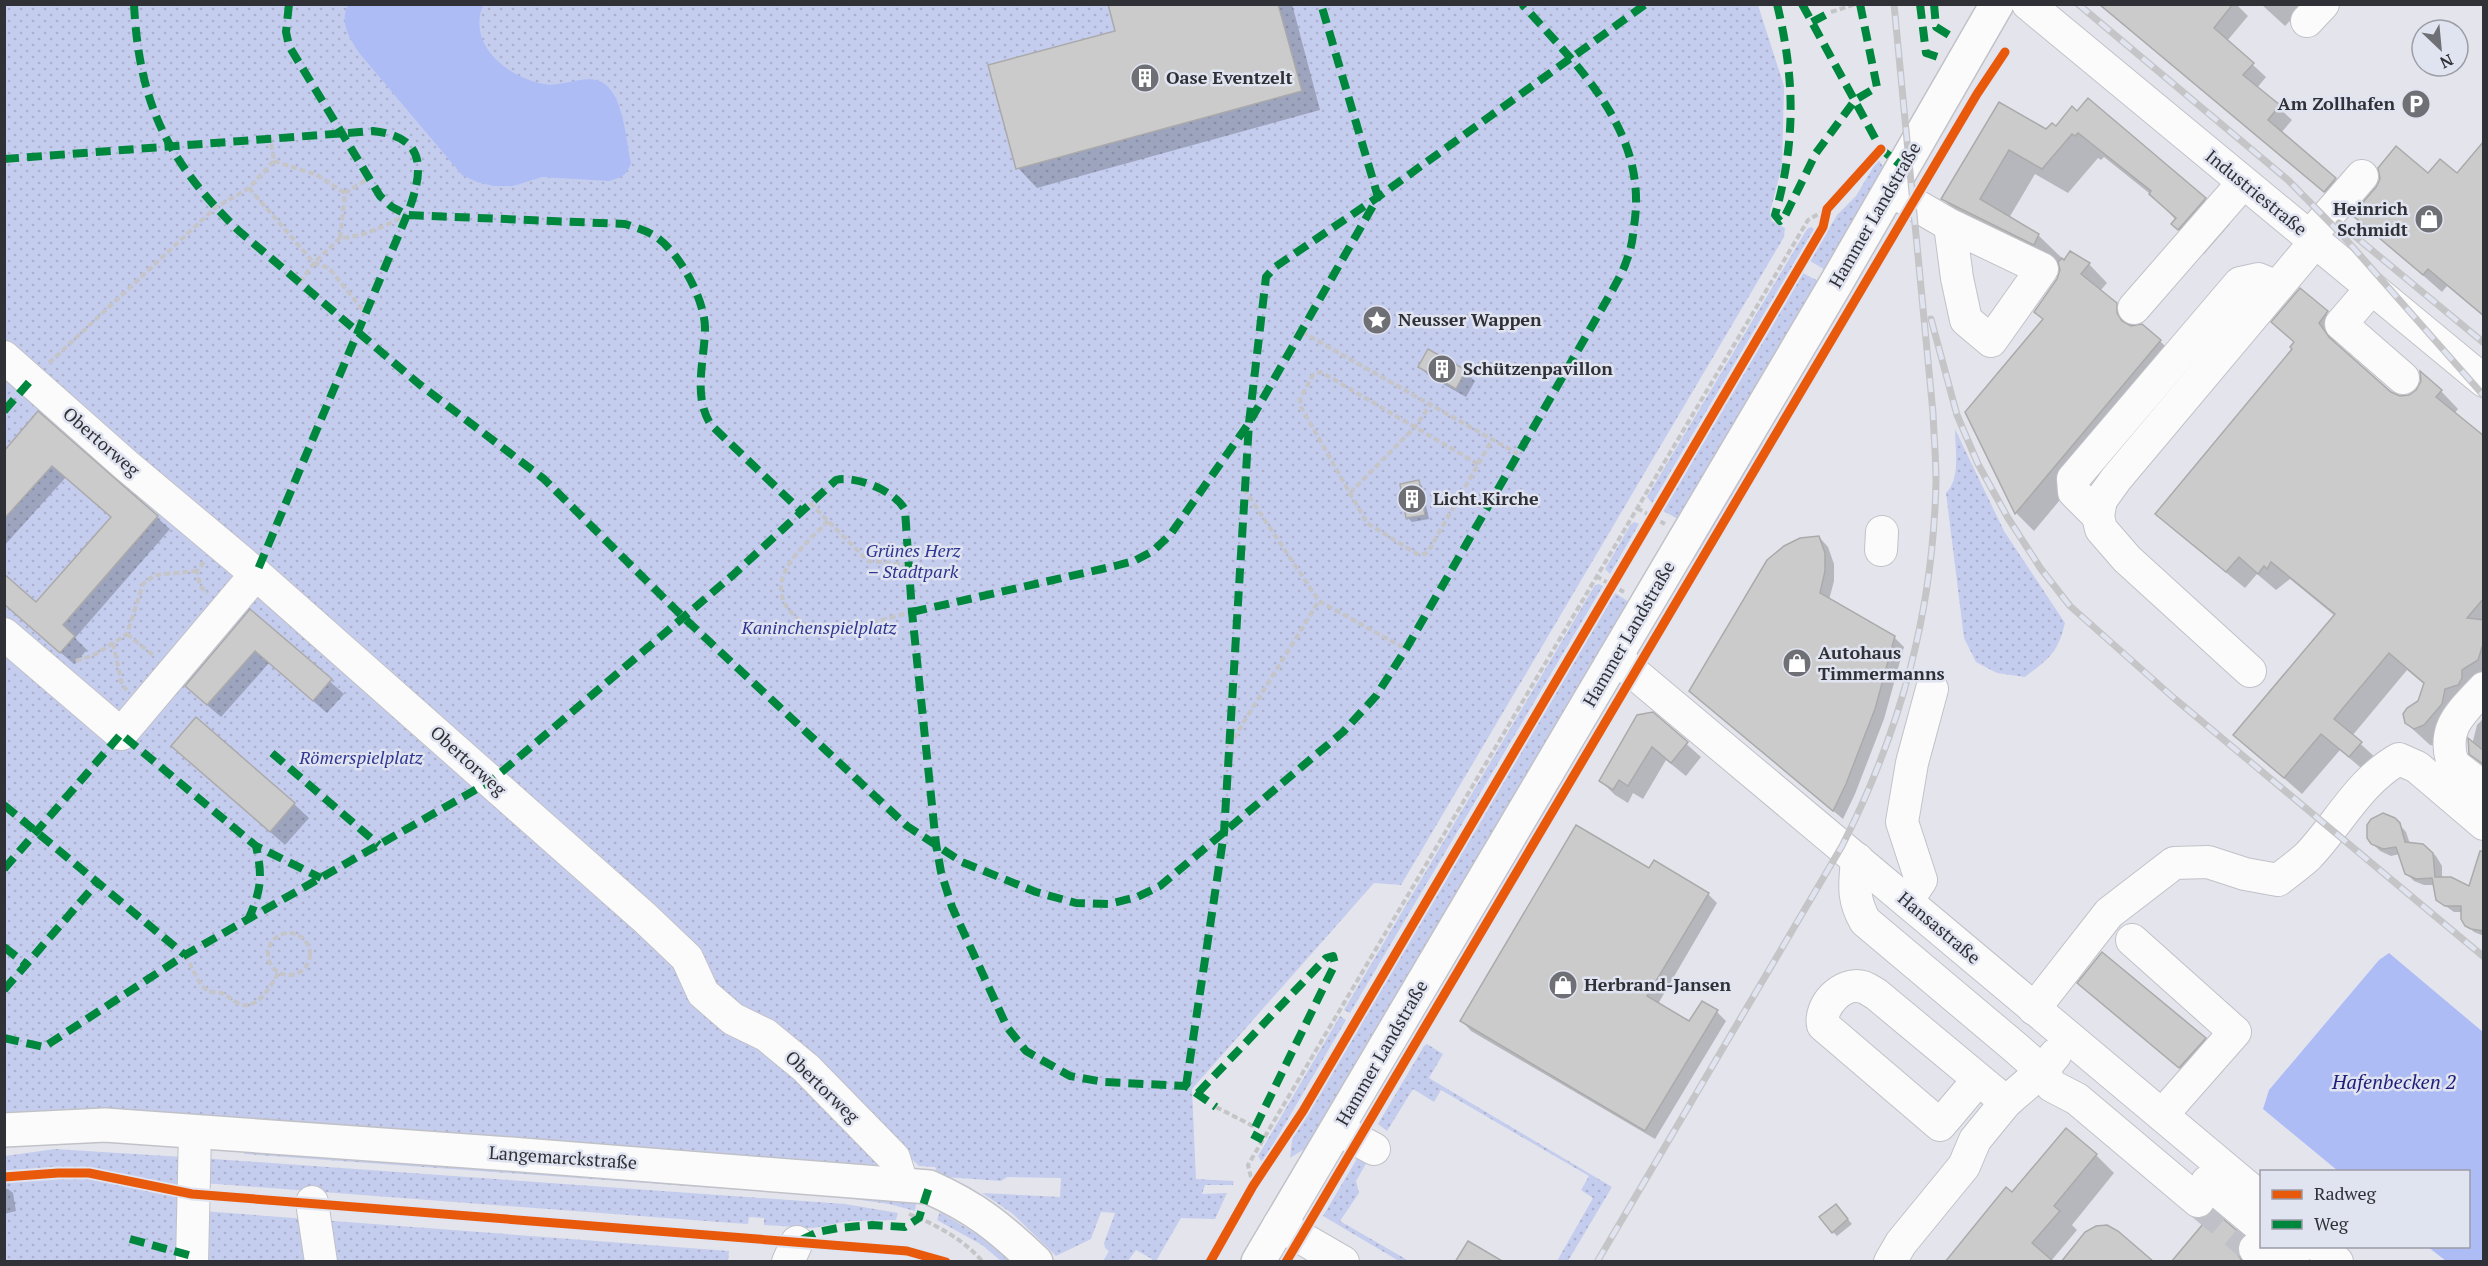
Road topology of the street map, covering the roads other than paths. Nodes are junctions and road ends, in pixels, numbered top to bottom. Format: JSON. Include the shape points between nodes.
{"nodes":[{"id":1,"x":1996,"y":4,"type":"edge"},
{"id":2,"x":2028,"y":4,"type":"edge"},
{"id":3,"x":2361,"y":176,"type":"dead end"},
{"id":4,"x":2242,"y":184,"type":"junction"},
{"id":5,"x":1890,"y":190,"type":"junction"},
{"id":6,"x":1950,"y":225,"type":"dead end"},
{"id":7,"x":2312,"y":240,"type":"junction"},
{"id":8,"x":2371,"y":289,"type":"junction"},
{"id":9,"x":2134,"y":308,"type":"dead end"},
{"id":10,"x":4,"y":357,"type":"edge"},
{"id":11,"x":2481,"y":376,"type":"edge"},
{"id":12,"x":2403,"y":378,"type":"dead end"},
{"id":13,"x":256,"y":574,"type":"junction"},
{"id":14,"x":4,"y":634,"type":"edge"},
{"id":15,"x":1615,"y":657,"type":"junction"},
{"id":16,"x":2250,"y":671,"type":"dead end"},
{"id":17,"x":2484,"y":688,"type":"edge"},
{"id":18,"x":1932,"y":689,"type":"dead end"},
{"id":19,"x":2484,"y":788,"type":"edge"},
{"id":20,"x":2484,"y":824,"type":"edge"},
{"id":21,"x":1857,"y":859,"type":"junction"},
{"id":22,"x":1907,"y":901,"type":"junction"},
{"id":23,"x":2132,"y":940,"type":"dead end"},
{"id":24,"x":2034,"y":1009,"type":"junction"},
{"id":25,"x":2069,"y":1038,"type":"junction"},
{"id":26,"x":1978,"y":1080,"type":"junction"},
{"id":27,"x":2050,"y":1081,"type":"junction"},
{"id":28,"x":2006,"y":1102,"type":"junction"},
{"id":29,"x":2162,"y":1115,"type":"junction"},
{"id":30,"x":66,"y":1127,"type":"junction"},
{"id":31,"x":1337,"y":1129,"type":"junction"},
{"id":32,"x":4,"y":1130,"type":"edge"},
{"id":33,"x":195,"y":1132,"type":"junction"},
{"id":34,"x":4,"y":1138,"type":"edge"},
{"id":35,"x":1374,"y":1149,"type":"dead end"},
{"id":36,"x":1964,"y":1166,"type":"junction"},
{"id":37,"x":902,"y":1184,"type":"junction"},
{"id":38,"x":2202,"y":1184,"type":"junction"},
{"id":39,"x":2260,"y":1198,"type":"edge"},
{"id":40,"x":312,"y":1202,"type":"dead end"},
{"id":41,"x":1279,"y":1225,"type":"junction"},
{"id":42,"x":2260,"y":1228,"type":"edge"},
{"id":43,"x":2286,"y":1248,"type":"tunnel mouth"},
{"id":44,"x":192,"y":1262,"type":"edge"},
{"id":45,"x":321,"y":1262,"type":"edge"},
{"id":46,"x":1036,"y":1262,"type":"edge"},
{"id":47,"x":1258,"y":1262,"type":"edge"},
{"id":48,"x":1343,"y":1262,"type":"edge"},
{"id":49,"x":1890,"y":1262,"type":"edge"},
{"id":50,"x":2337,"y":1262,"type":"edge"}],
"edges":[{"from":1,"to":5,"type":"main road","name":"Hammer Landstraße"},
{"from":2,"to":4,"type":"street","name":"Industriestraße"},
{"from":3,"to":7,"type":"street"},
{"from":4,"to":7,"type":"street","name":"Industriestraße"},
{"from":4,"to":9,"type":"street"},
{"from":5,"to":6,"type":"street"},
{"from":5,"to":15,"type":"main road","name":"Hammer Landstraße"},
{"from":7,"to":8,"type":"street","name":"Industriestraße"},
{"from":7,"to":16,"type":"street","via":[[2116,479],[2101,500],[2098,516],[2101,529],[2127,559]]},
{"from":8,"to":11,"type":"street","name":"Industriestraße"},
{"from":8,"to":12,"type":"street","via":[[2341,324]]},
{"from":10,"to":13,"type":"street","name":"Obertorweg"},
{"from":13,"to":14,"type":"street","via":[[121,734]]},
{"from":13,"to":37,"type":"street","name":"Obertorweg","via":[[645,918],[687,958],[703,993],[733,1018],[766,1035],[806,1068],[894,1158]]},
{"from":15,"to":21,"type":"street","name":"Hansastraße"},
{"from":15,"to":31,"type":"main road","name":"Hammer Landstraße"},
{"from":17,"to":19,"type":"street","via":[[2457,717],[2448,742],[2453,764]]},
{"from":18,"to":22,"type":"street","via":[[1912,763],[1902,822],[1921,880]]},
{"from":20,"to":24,"type":"street","via":[[2417,767],[2399,759],[2382,769],[2306,858],[2278,880],[2208,862],[2174,863],[2109,913]]},
{"from":21,"to":22,"type":"street","name":"Hansastraße"},
{"from":21,"to":27,"type":"street","via":[[1854,894],[1865,921]]},
{"from":22,"to":24,"type":"street","name":"Hansastraße"},
{"from":23,"to":29,"type":"street","via":[[2235,1032]]},
{"from":24,"to":25,"type":"street","name":"Hansastraße"},
{"from":25,"to":27,"type":"street"},
{"from":25,"to":29,"type":"street","name":"Hansastraße"},
{"from":26,"to":26,"type":"street","via":[[1876,994],[1861,986],[1843,990],[1824,1008],[1823,1025],[1940,1125]]},
{"from":26,"to":28,"type":"street"},
{"from":27,"to":28,"type":"street"},
{"from":27,"to":36,"type":"street","via":[[1984,1156]]},
{"from":27,"to":38,"type":"street","via":[[2069,1109],[2158,1181]]},
{"from":28,"to":36,"type":"street","via":[[1976,1140]]},
{"from":29,"to":38,"type":"street","name":"Hansastraße"},
{"from":30,"to":32,"type":"main road","name":"Langemarckstraße"},
{"from":30,"to":33,"type":"main road","name":"Langemarckstraße","via":[[105,1125]]},
{"from":30,"to":34,"type":"main road","name":"Langemarckstraße"},
{"from":31,"to":35,"type":"street"},
{"from":31,"to":41,"type":"main road","name":"Hammer Landstraße"},
{"from":33,"to":37,"type":"main road","name":"Langemarckstraße"},
{"from":33,"to":44,"type":"street"},
{"from":36,"to":49,"type":"street"},
{"from":37,"to":46,"type":"main road","name":"Langemarckstraße","via":[[929,1187],[963,1203],[998,1226]]},
{"from":38,"to":39,"type":"street","name":"Hansastraße"},
{"from":38,"to":42,"type":"street"},
{"from":40,"to":45,"type":"street"},
{"from":41,"to":47,"type":"main road","name":"Hammer Landstraße"},
{"from":41,"to":48,"type":"street"},
{"from":43,"to":50,"type":"street"}]}
